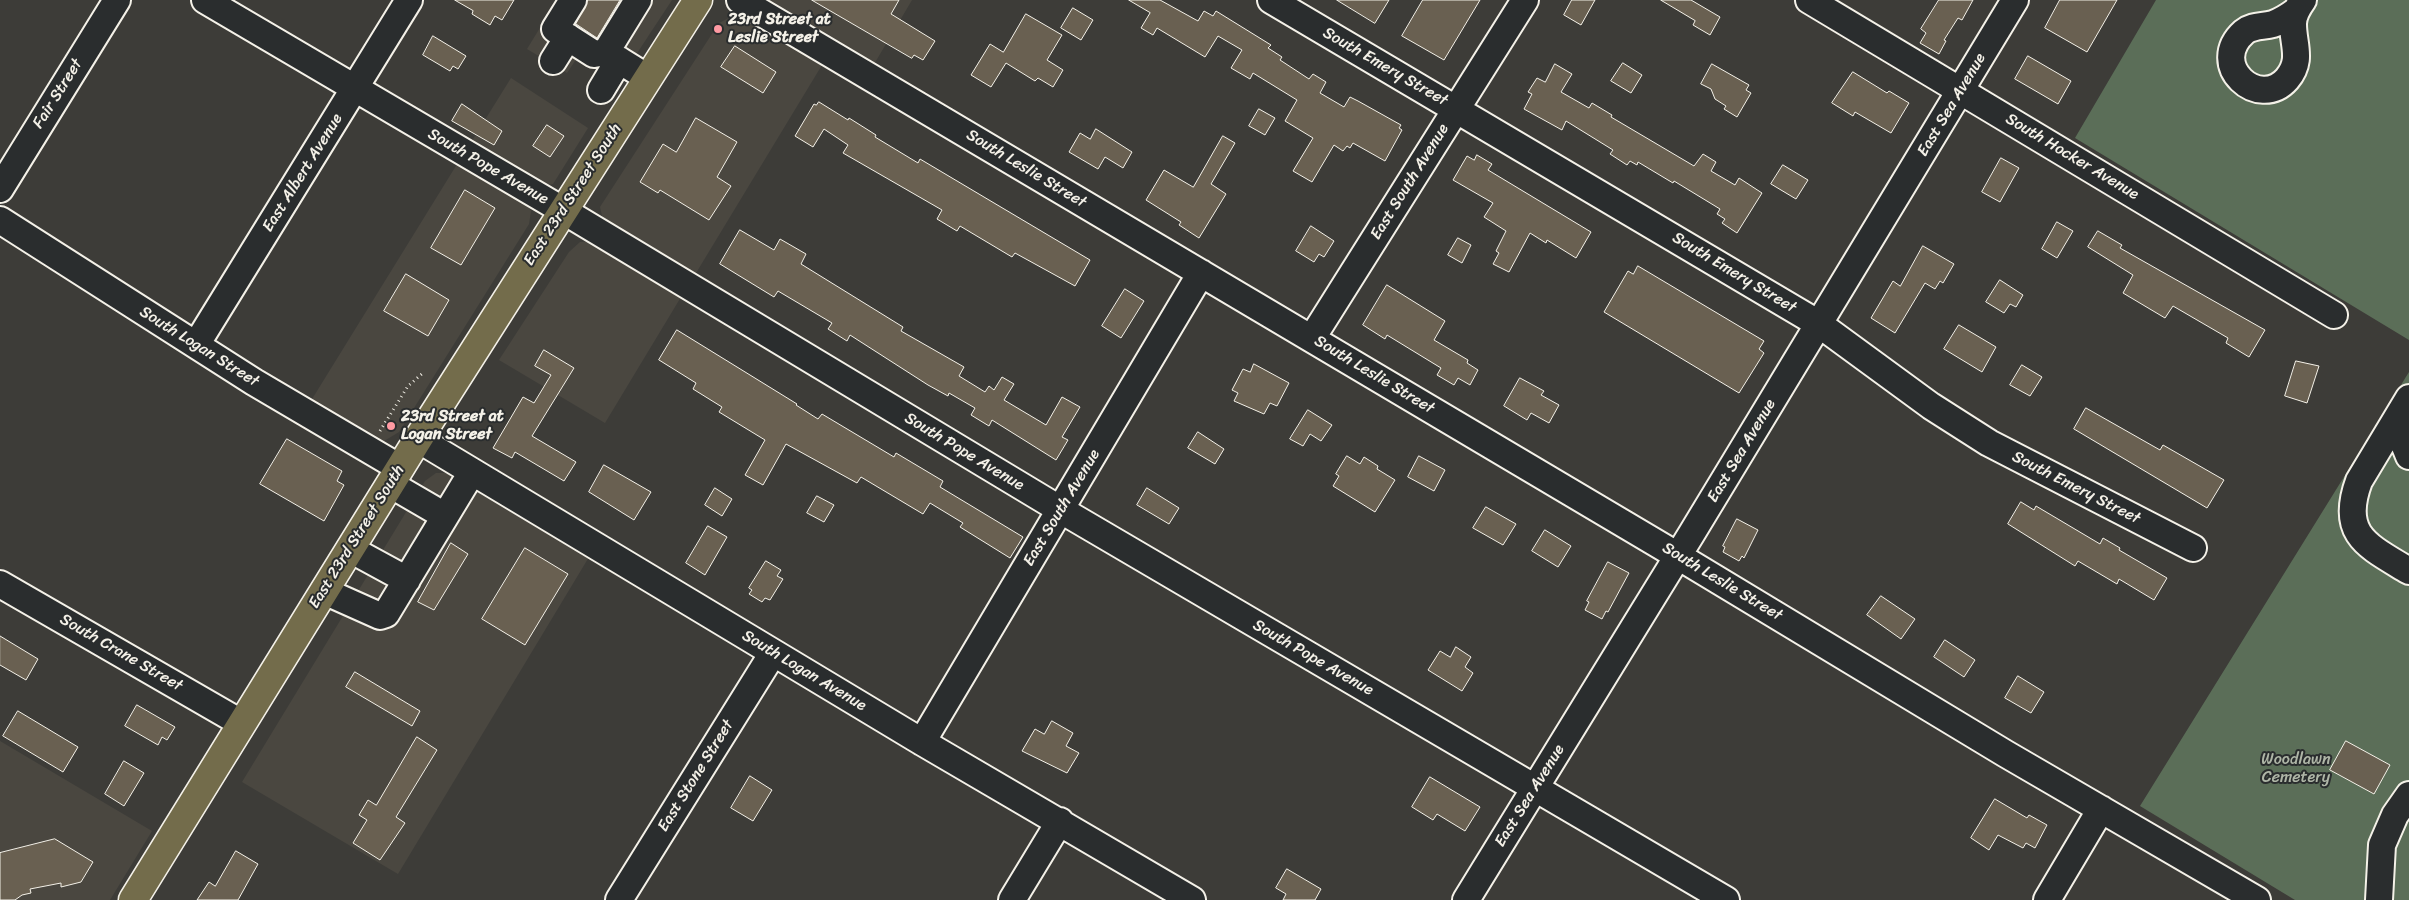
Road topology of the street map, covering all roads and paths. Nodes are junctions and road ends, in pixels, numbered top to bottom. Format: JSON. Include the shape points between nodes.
{"nodes":[{"id":1,"x":117,"y":0,"type":"edge"},
{"id":2,"x":205,"y":0,"type":"edge"},
{"id":3,"x":410,"y":0,"type":"edge"},
{"id":4,"x":573,"y":0,"type":"edge"},
{"id":5,"x":638,"y":0,"type":"edge"},
{"id":6,"x":698,"y":0,"type":"edge"},
{"id":7,"x":740,"y":0,"type":"edge"},
{"id":8,"x":1271,"y":0,"type":"edge"},
{"id":9,"x":1525,"y":0,"type":"edge"},
{"id":10,"x":1809,"y":0,"type":"edge"},
{"id":11,"x":2015,"y":0,"type":"edge"},
{"id":12,"x":568,"y":37,"type":"junction"},
{"id":13,"x":612,"y":56,"type":"junction"},
{"id":14,"x":553,"y":61,"type":"dead end"},
{"id":15,"x":648,"y":78,"type":"junction"},
{"id":16,"x":356,"y":89,"type":"junction"},
{"id":17,"x":601,"y":90,"type":"dead end"},
{"id":18,"x":1961,"y":90,"type":"junction"},
{"id":19,"x":1456,"y":108,"type":"junction"},
{"id":20,"x":4,"y":173,"type":"edge"},
{"id":21,"x":564,"y":211,"type":"junction"},
{"id":22,"x":0,"y":220,"type":"edge"},
{"id":23,"x":1201,"y":273,"type":"junction"},
{"id":24,"x":2334,"y":315,"type":"dead end"},
{"id":25,"x":1819,"y":324,"type":"junction"},
{"id":26,"x":1312,"y":338,"type":"junction"},
{"id":27,"x":196,"y":345,"type":"junction"},
{"id":28,"x":423,"y":373,"type":"dead end"},
{"id":29,"x":2404,"y":405,"type":"edge"},
{"id":30,"x":379,"y":432,"type":"dead end"},
{"id":31,"x":418,"y":439,"type":"junction"},
{"id":32,"x":2409,"y":456,"type":"edge"},
{"id":33,"x":472,"y":472,"type":"junction"},
{"id":34,"x":395,"y":476,"type":"junction"},
{"id":35,"x":1061,"y":510,"type":"junction"},
{"id":36,"x":446,"y":516,"type":"junction"},
{"id":37,"x":2194,"y":548,"type":"dead end"},
{"id":38,"x":350,"y":549,"type":"junction"},
{"id":39,"x":1678,"y":556,"type":"junction"},
{"id":40,"x":2409,"y":570,"type":"edge"},
{"id":41,"x":406,"y":580,"type":"junction"},
{"id":42,"x":0,"y":584,"type":"edge"},
{"id":43,"x":324,"y":590,"type":"junction"},
{"id":44,"x":773,"y":653,"type":"junction"},
{"id":45,"x":241,"y":723,"type":"junction"},
{"id":46,"x":922,"y":742,"type":"junction"},
{"id":47,"x":1535,"y":788,"type":"junction"},
{"id":48,"x":2409,"y":795,"type":"edge"},
{"id":49,"x":2101,"y":809,"type":"junction"},
{"id":50,"x":1060,"y":822,"type":"junction"},
{"id":51,"x":138,"y":898,"type":"edge"},
{"id":52,"x":619,"y":900,"type":"edge"},
{"id":53,"x":1012,"y":900,"type":"edge"},
{"id":54,"x":1192,"y":900,"type":"edge"},
{"id":55,"x":1466,"y":900,"type":"edge"},
{"id":56,"x":1726,"y":900,"type":"edge"},
{"id":57,"x":2047,"y":900,"type":"edge"},
{"id":58,"x":2257,"y":900,"type":"edge"},
{"id":59,"x":2379,"y":900,"type":"edge"}],
"edges":[{"from":1,"to":20,"type":"street","name":"Fair Street"},
{"from":2,"to":16,"type":"street","name":"South Pope Avenue"},
{"from":3,"to":16,"type":"street","name":"East Albert Avenue"},
{"from":4,"to":12,"type":"street","via":[[555,29]]},
{"from":5,"to":13,"type":"street"},
{"from":6,"to":15,"type":"main road","name":"East 23rd Street South"},
{"from":7,"to":23,"type":"street","name":"South Leslie Street"},
{"from":8,"to":19,"type":"street","name":"South Emery Street"},
{"from":9,"to":19,"type":"street","name":"East South Avenue"},
{"from":10,"to":18,"type":"street","name":"South Hocker Avenue"},
{"from":11,"to":18,"type":"street","name":"East Sea Avenue"},
{"from":12,"to":13,"type":"street","via":[[594,54]]},
{"from":12,"to":14,"type":"street"},
{"from":13,"to":15,"type":"street"},
{"from":13,"to":17,"type":"street"},
{"from":15,"to":21,"type":"main road","name":"East 23rd Street South"},
{"from":16,"to":21,"type":"street","name":"South Pope Avenue"},
{"from":16,"to":27,"type":"street","name":"East Albert Avenue"},
{"from":18,"to":24,"type":"street","name":"South Hocker Avenue"},
{"from":18,"to":25,"type":"street","name":"East Sea Avenue"},
{"from":19,"to":25,"type":"street","name":"South Emery Street"},
{"from":19,"to":26,"type":"street","name":"East South Avenue"},
{"from":21,"to":31,"type":"main road","name":"East 23rd Street South"},
{"from":21,"to":35,"type":"street","name":"South Pope Avenue"},
{"from":22,"to":27,"type":"street","name":"South Logan Street"},
{"from":23,"to":26,"type":"street","name":"South Leslie Street"},
{"from":23,"to":35,"type":"street","name":"East South Avenue"},
{"from":25,"to":37,"type":"street","name":"South Emery Street","via":[[1931,406],[1989,443]]},
{"from":25,"to":39,"type":"street","name":"East Sea Avenue"},
{"from":26,"to":39,"type":"street","name":"South Leslie Street"},
{"from":27,"to":34,"type":"street","name":"South Logan Street"},
{"from":28,"to":30,"type":"path","via":[[408,386]]},
{"from":29,"to":32,"type":"street","via":[[2400,434]]},
{"from":29,"to":40,"type":"street","via":[[2359,481],[2353,495],[2352,520],[2359,536]]},
{"from":31,"to":33,"type":"street","name":"South Logan Avenue"},
{"from":31,"to":34,"type":"main road","name":"East 23rd Street South"},
{"from":33,"to":36,"type":"street"},
{"from":33,"to":44,"type":"street","name":"South Logan Avenue"},
{"from":34,"to":36,"type":"street","name":"South Logan Street"},
{"from":34,"to":38,"type":"main road","name":"East 23rd Street South"},
{"from":35,"to":46,"type":"street","name":"East South Avenue"},
{"from":35,"to":47,"type":"street","name":"South Pope Avenue"},
{"from":36,"to":41,"type":"street"},
{"from":38,"to":41,"type":"street"},
{"from":38,"to":43,"type":"main road","name":"East 23rd Street South"},
{"from":39,"to":47,"type":"street","name":"East Sea Avenue"},
{"from":39,"to":49,"type":"street","name":"South Leslie Street"},
{"from":41,"to":43,"type":"street","via":[[386,614],[380,616]]},
{"from":42,"to":45,"type":"street","name":"South Crane Street"},
{"from":43,"to":45,"type":"main road","name":"East 23rd Street South"},
{"from":44,"to":46,"type":"street","name":"South Logan Avenue"},
{"from":44,"to":52,"type":"street","name":"East Stone Street"},
{"from":45,"to":51,"type":"main road","name":"East 23rd Street South"},
{"from":46,"to":50,"type":"street","name":"South Logan Avenue"},
{"from":47,"to":55,"type":"street","name":"East Sea Avenue"},
{"from":47,"to":56,"type":"street","name":"South Pope Avenue"},
{"from":48,"to":59,"type":"street","via":[[2395,815],[2382,845]]},
{"from":49,"to":57,"type":"street"},
{"from":49,"to":58,"type":"street"},
{"from":50,"to":53,"type":"street"},
{"from":50,"to":54,"type":"street","name":"South Logan Avenue"}]}
